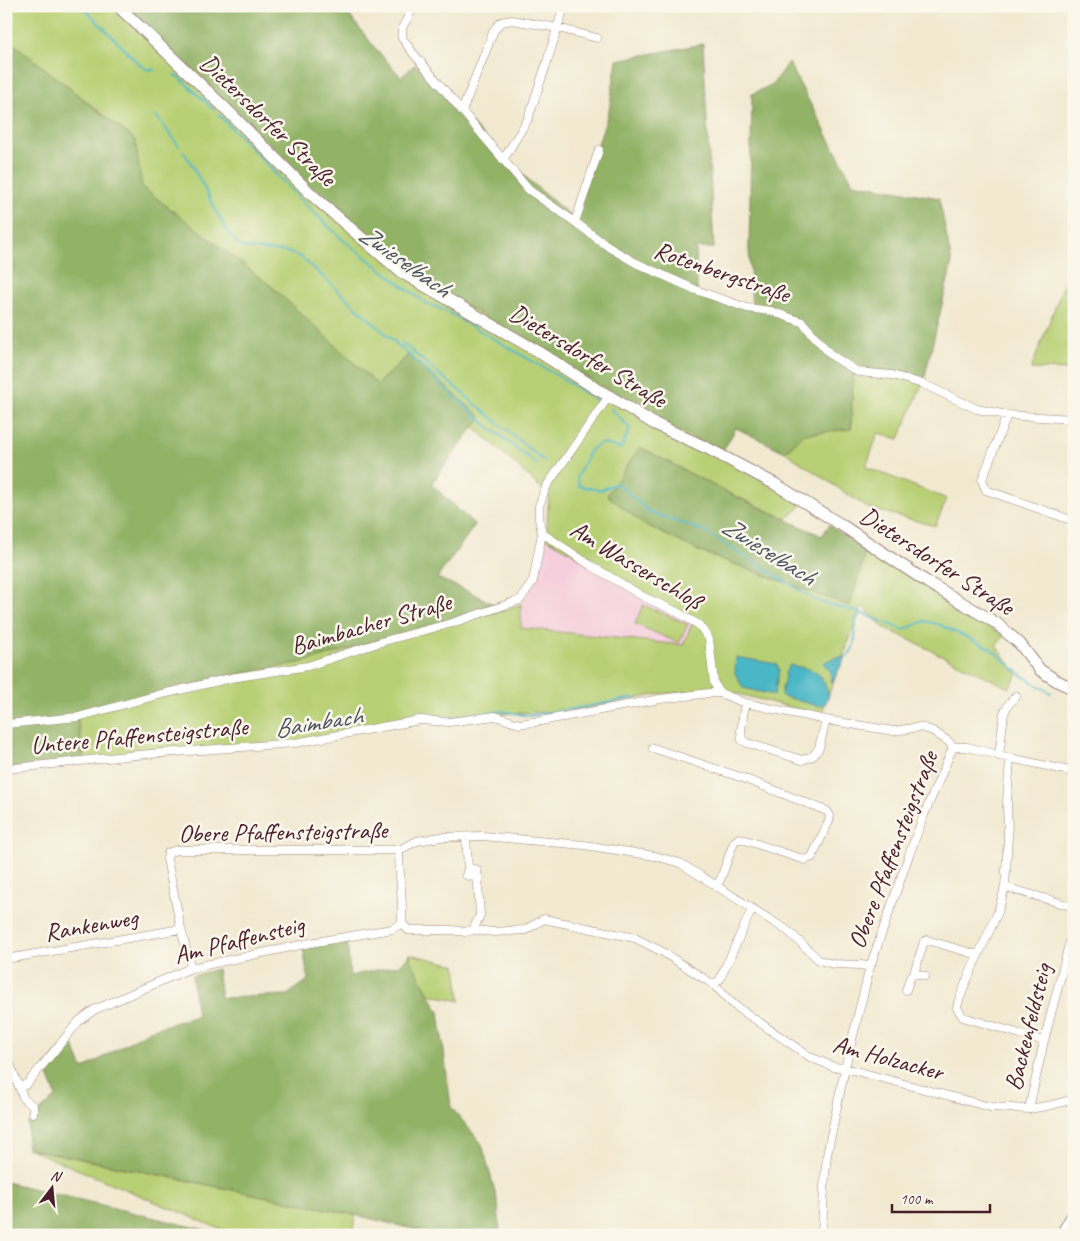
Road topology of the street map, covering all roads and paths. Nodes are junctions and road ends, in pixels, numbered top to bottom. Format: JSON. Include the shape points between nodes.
{"nodes":[{"id":1,"x":118,"y":6,"type":"edge"},
{"id":2,"x":414,"y":6,"type":"edge"},
{"id":3,"x":564,"y":6,"type":"edge"},
{"id":4,"x":558,"y":28,"type":"junction"},
{"id":5,"x":597,"y":38,"type":"dead end"},
{"id":6,"x":462,"y":111,"type":"junction"},
{"id":7,"x":599,"y":150,"type":"dead end"},
{"id":8,"x":503,"y":160,"type":"junction"},
{"id":9,"x":575,"y":222,"type":"junction"},
{"id":10,"x":609,"y":396,"type":"junction"},
{"id":11,"x":1007,"y":415,"type":"junction"},
{"id":12,"x":1074,"y":419,"type":"edge"},
{"id":13,"x":1074,"y":521,"type":"edge"},
{"id":14,"x":542,"y":532,"type":"junction"},
{"id":15,"x":1074,"y":689,"type":"edge"},
{"id":16,"x":720,"y":693,"type":"junction"},
{"id":17,"x":1016,"y":696,"type":"dead end"},
{"id":18,"x":745,"y":703,"type":"junction"},
{"id":19,"x":826,"y":720,"type":"junction"},
{"id":20,"x":6,"y":724,"type":"edge"},
{"id":21,"x":953,"y":747,"type":"junction"},
{"id":22,"x":653,"y":748,"type":"dead end"},
{"id":23,"x":999,"y":756,"type":"junction"},
{"id":24,"x":1010,"y":758,"type":"junction"},
{"id":25,"x":6,"y":769,"type":"edge"},
{"id":26,"x":1074,"y":772,"type":"edge"},
{"id":27,"x":466,"y":837,"type":"junction"},
{"id":28,"x":399,"y":850,"type":"junction"},
{"id":29,"x":716,"y":886,"type":"junction"},
{"id":30,"x":1005,"y":887,"type":"junction"},
{"id":31,"x":1074,"y":907,"type":"edge"},
{"id":32,"x":752,"y":909,"type":"junction"},
{"id":33,"x":402,"y":923,"type":"junction"},
{"id":34,"x":1074,"y":925,"type":"edge"},
{"id":35,"x":182,"y":929,"type":"junction"},
{"id":36,"x":473,"y":930,"type":"junction"},
{"id":37,"x":978,"y":955,"type":"junction"},
{"id":38,"x":6,"y":959,"type":"edge"},
{"id":39,"x":870,"y":967,"type":"junction"},
{"id":40,"x":191,"y":968,"type":"junction"},
{"id":41,"x":914,"y":973,"type":"junction"},
{"id":42,"x":925,"y":976,"type":"dead end"},
{"id":43,"x":714,"y":985,"type":"junction"},
{"id":44,"x":906,"y":990,"type":"dead end"},
{"id":45,"x":1044,"y":1041,"type":"junction"},
{"id":46,"x":6,"y":1054,"type":"edge"},
{"id":47,"x":845,"y":1068,"type":"junction"},
{"id":48,"x":20,"y":1087,"type":"junction"},
{"id":49,"x":1074,"y":1099,"type":"edge"},
{"id":50,"x":1029,"y":1109,"type":"junction"},
{"id":51,"x":34,"y":1113,"type":"dead end"},
{"id":52,"x":1074,"y":1214,"type":"edge"},
{"id":53,"x":822,"y":1235,"type":"edge"},
{"id":54,"x":1062,"y":1235,"type":"edge"}],
"edges":[{"from":1,"to":10,"type":"street","name":"Dietersdorfer Straße","via":[[312,195],[400,272]]},
{"from":2,"to":6,"type":"street","name":"Rotenbergstraße","via":[[402,28],[402,38]]},
{"from":3,"to":4,"type":"street"},
{"from":4,"to":5,"type":"street"},
{"from":4,"to":6,"type":"street","via":[[512,20],[501,22],[494,30]]},
{"from":4,"to":8,"type":"street","via":[[528,119]]},
{"from":6,"to":8,"type":"street","name":"Rotenbergstraße"},
{"from":7,"to":9,"type":"street"},
{"from":8,"to":9,"type":"street","name":"Rotenbergstraße","via":[[529,190]]},
{"from":9,"to":11,"type":"street","name":"Rotenbergstraße","via":[[623,256],[696,290],[802,322],[831,355],[858,372],[916,381],[977,409]]},
{"from":10,"to":14,"type":"street","name":"Baimbacher Straße","via":[[546,486],[539,506]]},
{"from":10,"to":15,"type":"street","name":"Dietersdorfer Straße","via":[[775,484],[840,524],[996,623],[1020,644],[1040,670]]},
{"from":11,"to":12,"type":"street","name":"Rotenbergstraße"},
{"from":11,"to":13,"type":"street","via":[[982,480],[986,490]]},
{"from":14,"to":16,"type":"street","name":"Am Wasserschloß","via":[[644,597],[699,625],[709,639],[714,683]]},
{"from":14,"to":20,"type":"street","name":"Baimbacher Straße","via":[[533,581],[520,600],[308,666],[231,678],[78,717]]},
{"from":16,"to":18,"type":"street"},
{"from":16,"to":25,"type":"street","name":"Untere Pfaffensteigstraße","via":[[660,699],[520,724],[495,716],[449,722],[420,720],[295,743]]},
{"from":17,"to":23,"type":"street","via":[[1004,713]]},
{"from":18,"to":19,"type":"street"},
{"from":18,"to":19,"type":"street","via":[[742,740],[802,760],[813,756],[819,748]]},
{"from":19,"to":21,"type":"street","via":[[894,731],[920,727],[933,731]]},
{"from":21,"to":23,"type":"street","via":[[967,747]]},
{"from":21,"to":39,"type":"street","name":"Obere Pfaffensteigstraße","via":[[924,814]]},
{"from":22,"to":29,"type":"street","via":[[752,782],[827,811],[830,816],[812,857],[805,860],[739,838],[734,842]]},
{"from":23,"to":24,"type":"street"},
{"from":24,"to":26,"type":"street"},
{"from":24,"to":30,"type":"street"},
{"from":27,"to":28,"type":"street","name":"Obere Pfaffensteigstraße","via":[[418,841]]},
{"from":27,"to":29,"type":"street","name":"Obere Pfaffensteigstraße","via":[[584,845],[655,856],[680,863]]},
{"from":27,"to":36,"type":"street","via":[[468,868],[477,870],[479,878],[480,915]]},
{"from":28,"to":33,"type":"street"},
{"from":28,"to":35,"type":"street","name":"Obere Pfaffensteigstraße","via":[[176,850],[168,853],[167,859]]},
{"from":29,"to":32,"type":"street","name":"Obere Pfaffensteigstraße"},
{"from":30,"to":31,"type":"street"},
{"from":30,"to":37,"type":"street","via":[[990,933]]},
{"from":32,"to":39,"type":"street","name":"Obere Pfaffensteigstraße","via":[[788,931],[819,960]]},
{"from":32,"to":43,"type":"street","via":[[720,979]]},
{"from":33,"to":36,"type":"street","name":"Am Holzacker","via":[[408,930]]},
{"from":33,"to":40,"type":"street","name":"Am Pfaffensteig","via":[[392,930]]},
{"from":34,"to":45,"type":"street","name":"Backenfeldsteig"},
{"from":35,"to":38,"type":"street","name":"Rankenweg"},
{"from":35,"to":40,"type":"street","name":"Obere Pfaffensteigstraße"},
{"from":36,"to":43,"type":"street","name":"Am Holzacker","via":[[526,930],[544,919],[602,930],[635,938]]},
{"from":37,"to":41,"type":"street","via":[[927,940]]},
{"from":37,"to":45,"type":"street","via":[[957,1008],[963,1017]]},
{"from":39,"to":47,"type":"street","name":"Obere Pfaffensteigstraße"},
{"from":40,"to":48,"type":"street","name":"Am Pfaffensteig","via":[[94,1010],[79,1020],[27,1084]]},
{"from":41,"to":42,"type":"street"},
{"from":41,"to":44,"type":"street"},
{"from":43,"to":47,"type":"street","name":"Am Holzacker","via":[[734,1004],[810,1057]]},
{"from":45,"to":50,"type":"street","name":"Backenfeldsteig"},
{"from":46,"to":48,"type":"street"},
{"from":47,"to":50,"type":"street","name":"Am Holzacker","via":[[990,1107]]},
{"from":47,"to":53,"type":"street","name":"Obere Pfaffensteigstraße","via":[[827,1155]]},
{"from":48,"to":51,"type":"street"},
{"from":49,"to":50,"type":"street","name":"Am Holzacker"},
{"from":52,"to":54,"type":"main road"}]}
